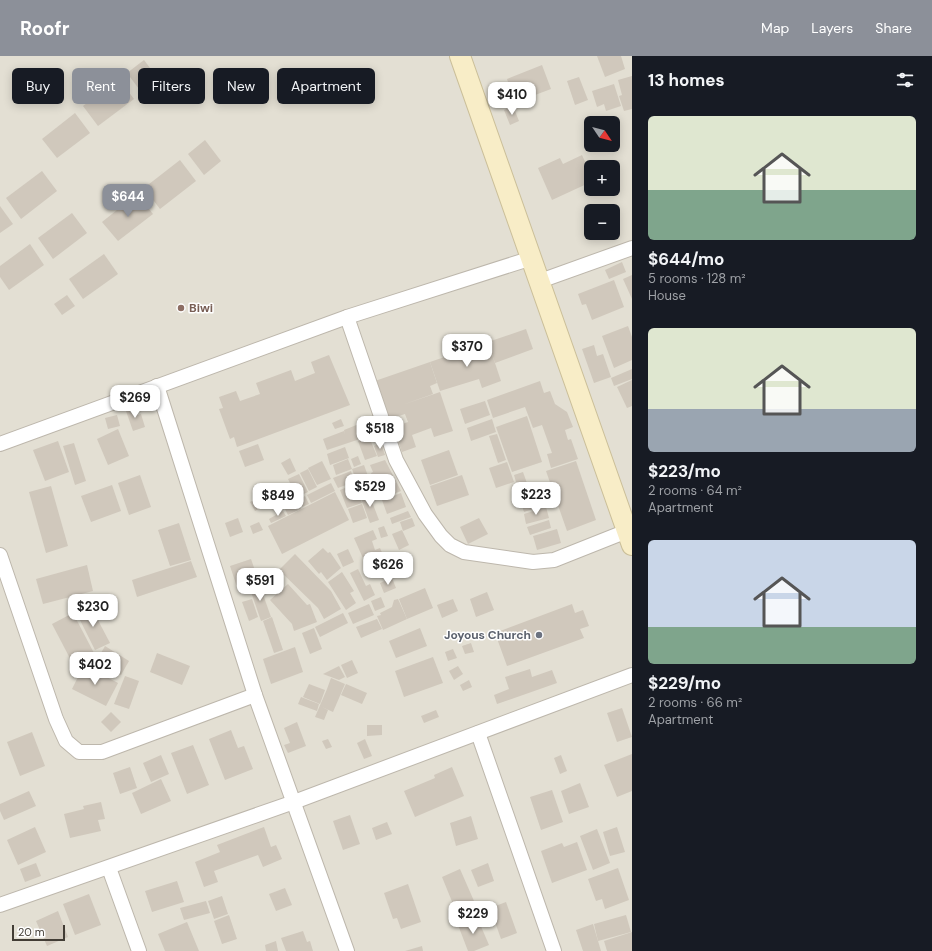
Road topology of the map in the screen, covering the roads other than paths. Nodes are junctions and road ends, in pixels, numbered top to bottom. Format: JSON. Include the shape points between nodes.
{"nodes":[{"id":1,"x":460,"y":56,"type":"edge"},
{"id":2,"x":632,"y":248,"type":"edge"},
{"id":3,"x":532,"y":258,"type":"junction"},
{"id":4,"x":540,"y":280,"type":"junction"},
{"id":5,"x":347,"y":317,"type":"junction"},
{"id":6,"x":157,"y":386,"type":"junction"},
{"id":7,"x":0,"y":444,"type":"edge"},
{"id":8,"x":629,"y":538,"type":"edge"},
{"id":9,"x":0,"y":555,"type":"edge"},
{"id":10,"x":632,"y":675,"type":"edge"},
{"id":11,"x":255,"y":695,"type":"junction"},
{"id":12,"x":478,"y":733,"type":"junction"},
{"id":13,"x":294,"y":802,"type":"junction"},
{"id":14,"x":109,"y":868,"type":"junction"},
{"id":15,"x":0,"y":905,"type":"edge"},
{"id":16,"x":139,"y":951,"type":"edge"},
{"id":17,"x":347,"y":951,"type":"edge"},
{"id":18,"x":554,"y":951,"type":"edge"}],
"edges":[{"from":1,"to":3,"type":"street"},
{"from":2,"to":4,"type":"street"},
{"from":3,"to":4,"type":"street"},
{"from":3,"to":5,"type":"street"},
{"from":4,"to":8,"type":"street"},
{"from":5,"to":6,"type":"street"},
{"from":5,"to":8,"type":"street","via":[[396,460],[425,514],[450,545],[464,552],[533,562],[554,560]]},
{"from":6,"to":7,"type":"street"},
{"from":6,"to":11,"type":"street"},
{"from":9,"to":11,"type":"street","via":[[56,719],[66,741],[79,752],[102,752]]},
{"from":10,"to":12,"type":"street"},
{"from":11,"to":13,"type":"street"},
{"from":12,"to":13,"type":"street"},
{"from":12,"to":18,"type":"street"},
{"from":13,"to":14,"type":"street"},
{"from":13,"to":17,"type":"street"},
{"from":14,"to":15,"type":"street"},
{"from":14,"to":16,"type":"street"}]}
